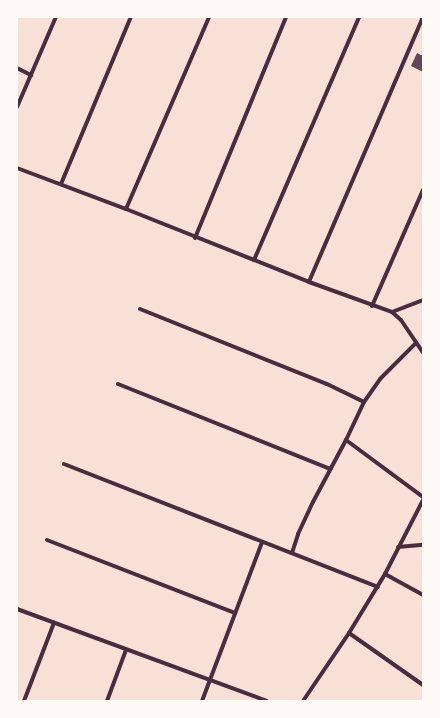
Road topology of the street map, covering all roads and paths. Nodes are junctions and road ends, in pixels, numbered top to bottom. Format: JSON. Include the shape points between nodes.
{"nodes":[{"id":1,"x":56,"y":17,"type":"edge"},
{"id":2,"x":131,"y":17,"type":"edge"},
{"id":3,"x":209,"y":17,"type":"edge"},
{"id":4,"x":286,"y":17,"type":"edge"},
{"id":5,"x":359,"y":17,"type":"edge"},
{"id":6,"x":423,"y":18,"type":"edge"},
{"id":7,"x":17,"y":68,"type":"edge"},
{"id":8,"x":32,"y":75,"type":"junction"},
{"id":9,"x":17,"y":107,"type":"edge"},
{"id":10,"x":17,"y":168,"type":"edge"},
{"id":11,"x":61,"y":184,"type":"junction"},
{"id":12,"x":423,"y":190,"type":"edge"},
{"id":13,"x":126,"y":209,"type":"junction"},
{"id":14,"x":195,"y":238,"type":"junction"},
{"id":15,"x":254,"y":260,"type":"junction"},
{"id":16,"x":309,"y":282,"type":"junction"},
{"id":17,"x":423,"y":300,"type":"edge"},
{"id":18,"x":372,"y":306,"type":"junction"},
{"id":19,"x":140,"y":309,"type":"dead end"},
{"id":20,"x":392,"y":312,"type":"junction"},
{"id":21,"x":416,"y":343,"type":"junction"},
{"id":22,"x":423,"y":353,"type":"edge"},
{"id":23,"x":118,"y":384,"type":"dead end"},
{"id":24,"x":364,"y":402,"type":"junction"},
{"id":25,"x":346,"y":440,"type":"junction"},
{"id":26,"x":64,"y":464,"type":"dead end"},
{"id":27,"x":331,"y":469,"type":"junction"},
{"id":28,"x":423,"y":498,"type":"edge"},
{"id":29,"x":47,"y":540,"type":"dead end"},
{"id":30,"x":262,"y":542,"type":"junction"},
{"id":31,"x":423,"y":545,"type":"edge"},
{"id":32,"x":398,"y":547,"type":"junction"},
{"id":33,"x":292,"y":553,"type":"junction"},
{"id":34,"x":385,"y":574,"type":"junction"},
{"id":35,"x":378,"y":587,"type":"junction"},
{"id":36,"x":423,"y":595,"type":"edge"},
{"id":37,"x":17,"y":609,"type":"edge"},
{"id":38,"x":236,"y":613,"type":"junction"},
{"id":39,"x":54,"y":623,"type":"junction"},
{"id":40,"x":349,"y":634,"type":"junction"},
{"id":41,"x":126,"y":650,"type":"junction"},
{"id":42,"x":210,"y":680,"type":"junction"},
{"id":43,"x":423,"y":685,"type":"edge"},
{"id":44,"x":24,"y":701,"type":"edge"},
{"id":45,"x":107,"y":701,"type":"edge"},
{"id":46,"x":202,"y":701,"type":"edge"},
{"id":47,"x":267,"y":701,"type":"edge"},
{"id":48,"x":303,"y":701,"type":"edge"}],
"edges":[{"from":1,"to":8,"type":"street"},
{"from":2,"to":11,"type":"street"},
{"from":3,"to":13,"type":"street"},
{"from":4,"to":14,"type":"street"},
{"from":5,"to":15,"type":"street"},
{"from":6,"to":16,"type":"street"},
{"from":7,"to":8,"type":"street"},
{"from":8,"to":9,"type":"street"},
{"from":10,"to":11,"type":"street"},
{"from":11,"to":13,"type":"street"},
{"from":12,"to":18,"type":"street"},
{"from":13,"to":14,"type":"street"},
{"from":14,"to":15,"type":"street"},
{"from":15,"to":16,"type":"street"},
{"from":16,"to":18,"type":"street"},
{"from":17,"to":20,"type":"street"},
{"from":18,"to":20,"type":"street"},
{"from":19,"to":24,"type":"street","via":[[327,384]]},
{"from":20,"to":21,"type":"street","via":[[401,320]]},
{"from":21,"to":22,"type":"street"},
{"from":21,"to":24,"type":"street","via":[[380,379]]},
{"from":23,"to":27,"type":"street"},
{"from":24,"to":25,"type":"street"},
{"from":25,"to":27,"type":"street"},
{"from":25,"to":28,"type":"street"},
{"from":26,"to":30,"type":"street"},
{"from":27,"to":33,"type":"street","via":[[301,527]]},
{"from":28,"to":32,"type":"street"},
{"from":29,"to":38,"type":"street"},
{"from":30,"to":33,"type":"street"},
{"from":30,"to":38,"type":"street"},
{"from":31,"to":32,"type":"street"},
{"from":32,"to":34,"type":"street"},
{"from":33,"to":35,"type":"street"},
{"from":34,"to":35,"type":"street"},
{"from":34,"to":36,"type":"street"},
{"from":35,"to":40,"type":"street"},
{"from":37,"to":39,"type":"street"},
{"from":38,"to":42,"type":"street"},
{"from":39,"to":41,"type":"street"},
{"from":39,"to":44,"type":"street"},
{"from":40,"to":43,"type":"street"},
{"from":40,"to":48,"type":"street"},
{"from":41,"to":42,"type":"street"},
{"from":41,"to":45,"type":"street"},
{"from":42,"to":46,"type":"street"},
{"from":42,"to":47,"type":"street"}]}
